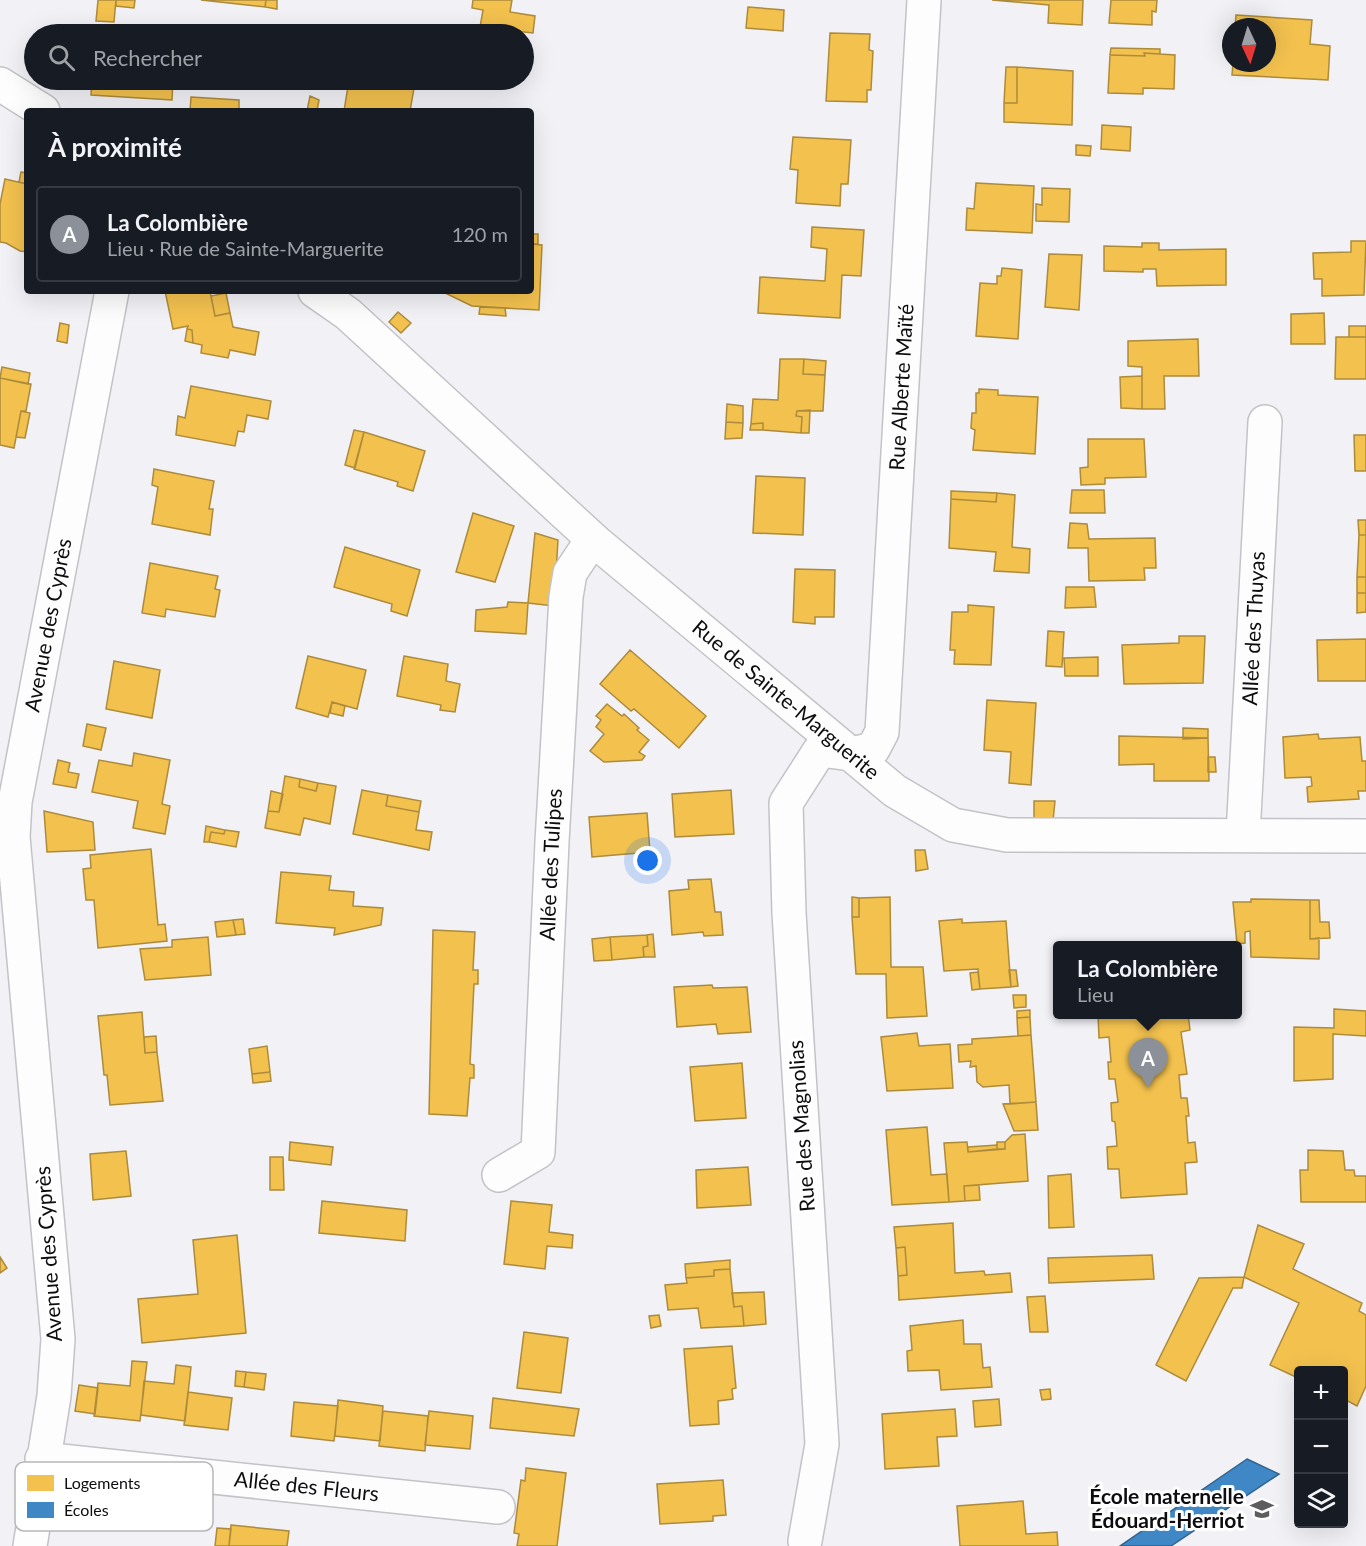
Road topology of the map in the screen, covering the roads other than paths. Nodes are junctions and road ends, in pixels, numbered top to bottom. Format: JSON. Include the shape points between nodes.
{"nodes":[{"id":1,"x":924,"y":0,"type":"edge"},
{"id":2,"x":0,"y":84,"type":"edge"},
{"id":3,"x":37,"y":108,"type":"edge"},
{"id":4,"x":111,"y":294,"type":"edge"},
{"id":5,"x":319,"y":294,"type":"edge"},
{"id":6,"x":1265,"y":422,"type":"dead end"},
{"id":7,"x":596,"y":542,"type":"junction"},
{"id":8,"x":850,"y":753,"type":"junction"},
{"id":9,"x":1243,"y":835,"type":"junction"},
{"id":10,"x":1366,"y":836,"type":"edge"},
{"id":11,"x":12,"y":959,"type":"edge"},
{"id":12,"x":500,"y":1175,"type":"dead end"},
{"id":13,"x":42,"y":1459,"type":"junction"},
{"id":14,"x":42,"y":1462,"type":"edge"},
{"id":15,"x":70,"y":1462,"type":"edge"},
{"id":16,"x":213,"y":1477,"type":"edge"},
{"id":17,"x":498,"y":1507,"type":"dead end"},
{"id":18,"x":32,"y":1531,"type":"edge"},
{"id":19,"x":805,"y":1541,"type":"dead end"},
{"id":20,"x":30,"y":1546,"type":"edge"}],
"edges":[{"from":1,"to":8,"type":"street","name":"Rue Alberte Maïté","via":[[884,712],[882,732],[873,749]]},
{"from":2,"to":3,"type":"street"},
{"from":4,"to":11,"type":"street","name":"Avenue des Cyprès","via":[[15,802]]},
{"from":5,"to":7,"type":"street","name":"Rue de Sainte-Marguerite","via":[[348,314]]},
{"from":6,"to":9,"type":"street","name":"Allée des Thuyas"},
{"from":7,"to":8,"type":"street","name":"Rue de Sainte-Marguerite"},
{"from":7,"to":12,"type":"street","name":"Allée des Tulipes","via":[[570,573],[566,597],[538,1152]]},
{"from":8,"to":9,"type":"street","name":"Rue de Sainte-Marguerite","via":[[895,791],[953,825],[1007,835]]},
{"from":8,"to":19,"type":"street","name":"Rue des Magnolias","via":[[820,750],[786,803],[789,913],[822,1444]]},
{"from":9,"to":10,"type":"street","name":"Rue de Sainte-Marguerite"},
{"from":11,"to":13,"type":"street","name":"Avenue des Cyprès","via":[[58,1339],[54,1396]]},
{"from":13,"to":14,"type":"street","name":"Avenue des Cyprès"},
{"from":13,"to":15,"type":"street","name":"Allée des Fleurs"},
{"from":16,"to":17,"type":"street","name":"Allée des Fleurs"},
{"from":18,"to":20,"type":"street","name":"Avenue des Cyprès"}]}
